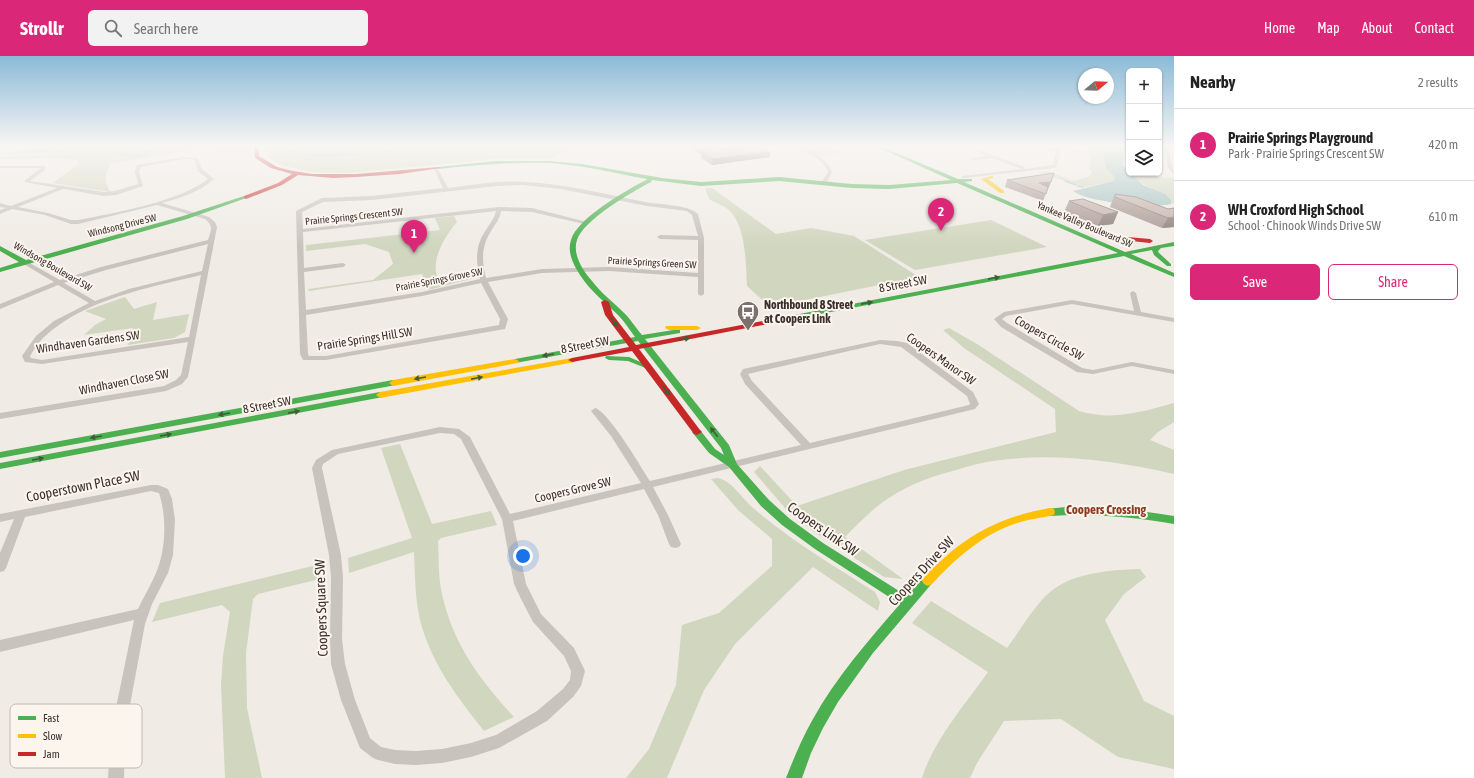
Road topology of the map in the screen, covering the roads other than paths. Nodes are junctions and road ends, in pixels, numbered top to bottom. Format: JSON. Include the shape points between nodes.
{"nodes":[{"id":1,"x":29,"y":180,"type":"edge"},
{"id":2,"x":140,"y":180,"type":"edge"},
{"id":3,"x":210,"y":180,"type":"edge"},
{"id":4,"x":285,"y":180,"type":"edge"},
{"id":5,"x":441,"y":180,"type":"edge"},
{"id":6,"x":649,"y":180,"type":"edge"},
{"id":7,"x":672,"y":180,"type":"edge"},
{"id":8,"x":770,"y":180,"type":"edge"},
{"id":9,"x":785,"y":180,"type":"edge"},
{"id":10,"x":826,"y":180,"type":"edge"},
{"id":11,"x":936,"y":180,"type":"edge"},
{"id":12,"x":954,"y":180,"type":"edge"},
{"id":13,"x":962,"y":180,"type":"edge"},
{"id":14,"x":963,"y":180,"type":"edge"},
{"id":15,"x":984,"y":180,"type":"edge"},
{"id":16,"x":930,"y":182,"type":"junction"},
{"id":17,"x":824,"y":183,"type":"junction"},
{"id":18,"x":64,"y":187,"type":"junction"},
{"id":19,"x":446,"y":189,"type":"junction"},
{"id":20,"x":1007,"y":195,"type":"junction"},
{"id":21,"x":618,"y":198,"type":"junction"},
{"id":22,"x":157,"y":203,"type":"junction"},
{"id":23,"x":0,"y":205,"type":"edge"},
{"id":24,"x":7,"y":206,"type":"junction"},
{"id":25,"x":14,"y":207,"type":"junction"},
{"id":26,"x":0,"y":208,"type":"edge"},
{"id":27,"x":499,"y":209,"type":"junction"},
{"id":28,"x":0,"y":212,"type":"edge"},
{"id":29,"x":198,"y":215,"type":"junction"},
{"id":30,"x":584,"y":222,"type":"junction"},
{"id":31,"x":1053,"y":223,"type":"junction"},
{"id":32,"x":300,"y":231,"type":"junction"},
{"id":33,"x":660,"y":237,"type":"dead end"},
{"id":34,"x":1105,"y":237,"type":"junction"},
{"id":35,"x":1174,"y":237,"type":"edge"},
{"id":36,"x":701,"y":238,"type":"junction"},
{"id":37,"x":211,"y":241,"type":"junction"},
{"id":38,"x":1150,"y":241,"type":"junction"},
{"id":39,"x":1174,"y":244,"type":"edge"},
{"id":40,"x":1159,"y":247,"type":"junction"},
{"id":41,"x":0,"y":248,"type":"edge"},
{"id":42,"x":1112,"y":248,"type":"junction"},
{"id":43,"x":1124,"y":249,"type":"junction"},
{"id":44,"x":1137,"y":251,"type":"junction"},
{"id":45,"x":1092,"y":255,"type":"junction"},
{"id":46,"x":24,"y":262,"type":"junction"},
{"id":47,"x":343,"y":265,"type":"dead end"},
{"id":48,"x":1152,"y":266,"type":"junction"},
{"id":49,"x":1172,"y":266,"type":"edge"},
{"id":50,"x":580,"y":269,"type":"junction"},
{"id":51,"x":0,"y":270,"type":"edge"},
{"id":52,"x":302,"y":270,"type":"junction"},
{"id":53,"x":205,"y":272,"type":"junction"},
{"id":54,"x":701,"y":275,"type":"junction"},
{"id":55,"x":1174,"y":275,"type":"edge"},
{"id":56,"x":483,"y":280,"type":"junction"},
{"id":57,"x":58,"y":283,"type":"junction"},
{"id":58,"x":1133,"y":293,"type":"dead end"},
{"id":59,"x":701,"y":294,"type":"dead end"},
{"id":60,"x":605,"y":302,"type":"junction"},
{"id":61,"x":94,"y":304,"type":"junction"},
{"id":62,"x":0,"y":307,"type":"edge"},
{"id":63,"x":303,"y":313,"type":"junction"},
{"id":64,"x":1138,"y":314,"type":"junction"},
{"id":65,"x":1174,"y":320,"type":"edge"},
{"id":66,"x":627,"y":322,"type":"junction"},
{"id":67,"x":697,"y":328,"type":"junction"},
{"id":68,"x":640,"y":338,"type":"junction"},
{"id":69,"x":191,"y":339,"type":"junction"},
{"id":70,"x":628,"y":340,"type":"junction"},
{"id":71,"x":646,"y":346,"type":"junction"},
{"id":72,"x":634,"y":348,"type":"junction"},
{"id":73,"x":576,"y":359,"type":"junction"},
{"id":74,"x":649,"y":368,"type":"junction"},
{"id":75,"x":1174,"y":372,"type":"edge"},
{"id":76,"x":596,"y":410,"type":"dead end"},
{"id":77,"x":0,"y":416,"type":"edge"},
{"id":78,"x":808,"y":447,"type":"junction"},
{"id":79,"x":0,"y":455,"type":"edge"},
{"id":80,"x":732,"y":465,"type":"junction"},
{"id":81,"x":0,"y":466,"type":"edge"},
{"id":82,"x":646,"y":486,"type":"junction"},
{"id":83,"x":21,"y":514,"type":"junction"},
{"id":84,"x":0,"y":518,"type":"edge"},
{"id":85,"x":507,"y":519,"type":"junction"},
{"id":86,"x":1174,"y":520,"type":"edge"},
{"id":87,"x":674,"y":544,"type":"dead end"},
{"id":88,"x":0,"y":568,"type":"edge"},
{"id":89,"x":909,"y":603,"type":"junction"},
{"id":90,"x":142,"y":613,"type":"junction"},
{"id":91,"x":0,"y":646,"type":"edge"},
{"id":92,"x":123,"y":704,"type":"edge"},
{"id":93,"x":116,"y":768,"type":"edge"},
{"id":94,"x":116,"y":778,"type":"edge"},
{"id":95,"x":794,"y":778,"type":"edge"}],
"edges":[{"from":1,"to":18,"type":"street","via":[[28,182]]},
{"from":2,"to":18,"type":"street","via":[[141,184],[116,193],[104,194]]},
{"from":3,"to":22,"type":"street","via":[[188,192]]},
{"from":4,"to":29,"type":"main road","name":"Windsong Drive SW","via":[[261,192]]},
{"from":5,"to":19,"type":"street"},
{"from":6,"to":21,"type":"main road"},
{"from":7,"to":8,"type":"main road","via":[[714,185]]},
{"from":9,"to":17,"type":"main road"},
{"from":10,"to":17,"type":"street"},
{"from":11,"to":16,"type":"main road"},
{"from":12,"to":16,"type":"main road"},
{"from":13,"to":31,"type":"main road","name":"Yankee Valley Boulevard SW"},
{"from":14,"to":20,"type":"main road","name":"Yankee Valley Boulevard SW"},
{"from":15,"to":20,"type":"main road"},
{"from":16,"to":17,"type":"main road","via":[[878,188]]},
{"from":18,"to":24,"type":"street"},
{"from":18,"to":25,"type":"street"},
{"from":19,"to":21,"type":"street","name":"Prairie Springs Crescent SW","via":[[503,183],[536,184]]},
{"from":19,"to":32,"type":"street","name":"Prairie Springs Crescent SW","via":[[319,201],[299,211]]},
{"from":20,"to":34,"type":"main road","name":"Yankee Valley Boulevard SW"},
{"from":21,"to":30,"type":"main road"},
{"from":21,"to":36,"type":"street","name":"Prairie Springs Green SW","via":[[692,211]]},
{"from":22,"to":25,"type":"street","via":[[78,222]]},
{"from":22,"to":29,"type":"street"},
{"from":23,"to":24,"type":"street"},
{"from":24,"to":25,"type":"street"},
{"from":24,"to":26,"type":"street"},
{"from":25,"to":28,"type":"street"},
{"from":27,"to":30,"type":"street","name":"Prairie Springs Crescent SW","via":[[532,210]]},
{"from":27,"to":32,"type":"street","name":"Prairie Springs Crescent SW"},
{"from":27,"to":56,"type":"street","via":[[497,220],[486,235],[481,250],[479,263]]},
{"from":29,"to":37,"type":"street","name":"Windhaven Close SW","via":[[213,223]]},
{"from":29,"to":46,"type":"main road","name":"Windsong Drive SW"},
{"from":30,"to":50,"type":"main road","via":[[573,241],[573,253]]},
{"from":31,"to":42,"type":"main road","name":"Yankee Valley Boulevard SW"},
{"from":31,"to":45,"type":"main road","via":[[1085,240],[1092,247]]},
{"from":32,"to":52,"type":"street","name":"Prairie Springs Hill SW"},
{"from":33,"to":36,"type":"street"},
{"from":34,"to":38,"type":"main road"},
{"from":34,"to":43,"type":"main road","name":"Yankee Valley Boulevard SW"},
{"from":35,"to":38,"type":"main road","name":"8 Street SW"},
{"from":36,"to":54,"type":"street","name":"Prairie Springs Green SW"},
{"from":37,"to":53,"type":"street","name":"Windhaven Close SW"},
{"from":37,"to":57,"type":"street"},
{"from":38,"to":43,"type":"main road","name":"8 Street SW"},
{"from":39,"to":40,"type":"main road"},
{"from":40,"to":44,"type":"main road"},
{"from":40,"to":49,"type":"main road","via":[[1155,250],[1156,254]]},
{"from":41,"to":46,"type":"main road","name":"Windsong Boulevard SW"},
{"from":42,"to":43,"type":"main road","name":"8 Street SW"},
{"from":42,"to":45,"type":"main road","name":"8 Street SW"},
{"from":43,"to":44,"type":"main road","name":"Yankee Valley Boulevard SW"},
{"from":43,"to":45,"type":"main road","name":"8 Street SW"},
{"from":43,"to":48,"type":"main road","name":"Yankee Valley Boulevard SW"},
{"from":44,"to":49,"type":"main road","name":"Yankee Valley Boulevard SW"},
{"from":45,"to":48,"type":"main road"},
{"from":45,"to":67,"type":"main road","name":"8 Street SW"},
{"from":71,"to":45,"type":"main road","name":"8 Street SW","one_way":true},
{"from":46,"to":51,"type":"main road","name":"Windsong Drive SW"},
{"from":46,"to":57,"type":"street","name":"Windsong Boulevard SW"},
{"from":47,"to":52,"type":"street"},
{"from":48,"to":55,"type":"main road","name":"Yankee Valley Boulevard SW"},
{"from":50,"to":54,"type":"street","name":"Prairie Springs Green SW"},
{"from":50,"to":56,"type":"street","name":"Prairie Springs Grove SW"},
{"from":50,"to":60,"type":"main road"},
{"from":52,"to":63,"type":"street","name":"Prairie Springs Hill SW"},
{"from":53,"to":61,"type":"street","name":"Windhaven Gardens SW"},
{"from":53,"to":69,"type":"street","name":"Windhaven Close SW"},
{"from":54,"to":59,"type":"street"},
{"from":56,"to":63,"type":"street","name":"Prairie Springs Grove SW","via":[[437,292]]},
{"from":56,"to":63,"type":"street","name":"Prairie Springs Hill SW","via":[[504,319],[502,327],[497,329],[311,359],[306,358],[304,354]]},
{"from":57,"to":61,"type":"street","name":"Windsong Boulevard SW"},
{"from":57,"to":62,"type":"street"},
{"from":58,"to":64,"type":"street"},
{"from":60,"to":66,"type":"main road","name":"Coopers Link SW","via":[[616,309]]},
{"from":60,"to":70,"type":"main road","name":"Coopers Link SW","one_way":true,"via":[[609,315]]},
{"from":61,"to":69,"type":"street","name":"Windhaven Gardens SW","via":[[50,326],[34,343],[26,356],[28,360],[42,362]]},
{"from":64,"to":65,"type":"street","name":"Coopers Circle SW"},
{"from":64,"to":75,"type":"street","name":"Coopers Circle SW","via":[[1067,302],[1004,314],[998,319],[1080,370],[1093,372],[1132,364]]},
{"from":66,"to":67,"type":"main road","via":[[646,328]]},
{"from":66,"to":68,"type":"main road","name":"Coopers Link SW"},
{"from":67,"to":68,"type":"main road","name":"8 Street SW"},
{"from":68,"to":70,"type":"main road","name":"8 Street SW"},
{"from":68,"to":71,"type":"main road","name":"Coopers Link SW"},
{"from":69,"to":77,"type":"street","name":"Windhaven Close SW","via":[[185,375],[179,382],[166,388]]},
{"from":70,"to":72,"type":"main road","name":"Coopers Link SW"},
{"from":70,"to":79,"type":"main road","name":"8 Street SW","one_way":true},
{"from":71,"to":72,"type":"main road","name":"8 Street SW"},
{"from":80,"to":71,"type":"main road","name":"Coopers Link SW","one_way":true,"via":[[726,447]]},
{"from":72,"to":73,"type":"main road","name":"8 Street SW"},
{"from":72,"to":74,"type":"main road","name":"Coopers Link SW"},
{"from":73,"to":74,"type":"main road","via":[[629,359]]},
{"from":81,"to":73,"type":"main road","name":"8 Street SW","one_way":true},
{"from":74,"to":80,"type":"main road","name":"Coopers Link SW","one_way":true,"via":[[712,451]]},
{"from":76,"to":82,"type":"street","via":[[607,422]]},
{"from":78,"to":78,"type":"street","name":"Coopers Manor SW","via":[[972,407],[975,404],[974,400],[970,394],[910,349],[897,343],[880,342],[746,371],[744,374],[748,382]]},
{"from":78,"to":80,"type":"street","name":"Coopers Manor SW"},
{"from":80,"to":82,"type":"street","name":"Coopers Manor SW"},
{"from":80,"to":89,"type":"main road","name":"Coopers Link SW","via":[[765,504],[786,522]]},
{"from":82,"to":85,"type":"street","name":"Coopers Grove SW"},
{"from":82,"to":87,"type":"street","via":[[668,522]]},
{"from":83,"to":84,"type":"street","name":"Cooperstown Place SW"},
{"from":83,"to":88,"type":"street"},
{"from":83,"to":90,"type":"street","name":"Cooperstown Place SW","via":[[151,488],[164,491],[167,497],[169,526],[167,556],[163,571]]},
{"from":85,"to":85,"type":"street","name":"Coopers Square SW","via":[[526,599],[538,618],[574,660],[578,671],[576,682],[568,694],[542,716],[499,741],[442,756],[394,757],[378,753],[365,742],[348,700],[338,664],[335,555],[317,474],[319,462],[336,452],[440,430],[456,431],[465,437]]},
{"from":86,"to":89,"type":"main road","name":"Coopers Drive SW","via":[[1110,511],[1071,510],[1037,514],[1006,522],[982,532],[952,555]]},
{"from":89,"to":95,"type":"main road","name":"Coopers Drive SW","via":[[837,688],[816,721]]},
{"from":90,"to":91,"type":"street"},
{"from":90,"to":92,"type":"street"},
{"from":93,"to":94,"type":"street"}]}
